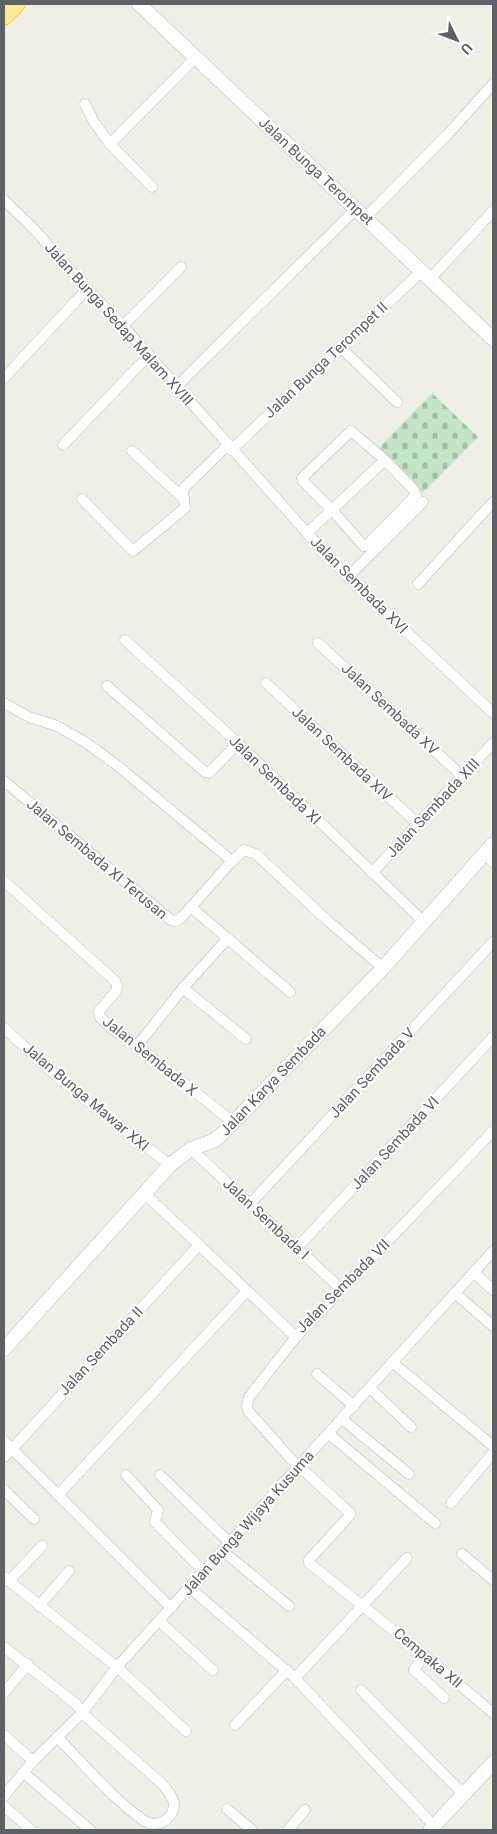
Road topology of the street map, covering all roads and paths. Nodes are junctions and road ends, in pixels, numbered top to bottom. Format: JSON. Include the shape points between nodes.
{"nodes":[{"id":1,"x":16,"y":4,"type":"edge"},
{"id":2,"x":139,"y":4,"type":"edge"},
{"id":3,"x":4,"y":16,"type":"edge"},
{"id":4,"x":196,"y":57,"type":"junction"},
{"id":5,"x":493,"y":84,"type":"edge"},
{"id":6,"x":85,"y":104,"type":"dead end"},
{"id":7,"x":110,"y":144,"type":"junction"},
{"id":8,"x":152,"y":187,"type":"dead end"},
{"id":9,"x":4,"y":200,"type":"edge"},
{"id":10,"x":493,"y":211,"type":"edge"},
{"id":11,"x":360,"y":213,"type":"junction"},
{"id":12,"x":180,"y":267,"type":"dead end"},
{"id":13,"x":426,"y":275,"type":"junction"},
{"id":14,"x":87,"y":289,"type":"junction"},
{"id":15,"x":123,"y":326,"type":"junction"},
{"id":16,"x":493,"y":339,"type":"edge"},
{"id":17,"x":340,"y":347,"type":"junction"},
{"id":18,"x":148,"y":356,"type":"junction"},
{"id":19,"x":6,"y":372,"type":"edge"},
{"id":20,"x":176,"y":386,"type":"junction"},
{"id":21,"x":397,"y":402,"type":"dead end"},
{"id":22,"x":63,"y":445,"type":"dead end"},
{"id":23,"x":229,"y":448,"type":"junction"},
{"id":24,"x":132,"y":450,"type":"dead end"},
{"id":25,"x":385,"y":460,"type":"junction"},
{"id":26,"x":82,"y":499,"type":"dead end"},
{"id":27,"x":184,"y":499,"type":"junction"},
{"id":28,"x":423,"y":502,"type":"dead end"},
{"id":29,"x":493,"y":502,"type":"edge"},
{"id":30,"x":332,"y":510,"type":"junction"},
{"id":31,"x":306,"y":534,"type":"junction"},
{"id":32,"x":348,"y":577,"type":"junction"},
{"id":33,"x":418,"y":584,"type":"dead end"},
{"id":34,"x":125,"y":640,"type":"dead end"},
{"id":35,"x":318,"y":643,"type":"dead end"},
{"id":36,"x":266,"y":683,"type":"dead end"},
{"id":37,"x":107,"y":686,"type":"dead end"},
{"id":38,"x":4,"y":703,"type":"edge"},
{"id":39,"x":493,"y":713,"type":"edge"},
{"id":40,"x":238,"y":743,"type":"junction"},
{"id":41,"x":493,"y":743,"type":"edge"},
{"id":42,"x":462,"y":776,"type":"junction"},
{"id":43,"x":4,"y":781,"type":"edge"},
{"id":44,"x":418,"y":824,"type":"junction"},
{"id":45,"x":490,"y":854,"type":"edge"},
{"id":46,"x":232,"y":861,"type":"junction"},
{"id":47,"x":372,"y":873,"type":"junction"},
{"id":48,"x":4,"y":881,"type":"edge"},
{"id":49,"x":191,"y":907,"type":"junction"},
{"id":50,"x":424,"y":922,"type":"junction"},
{"id":51,"x":228,"y":938,"type":"junction"},
{"id":52,"x":493,"y":942,"type":"edge"},
{"id":53,"x":383,"y":968,"type":"junction"},
{"id":54,"x":183,"y":988,"type":"junction"},
{"id":55,"x":290,"y":992,"type":"dead end"},
{"id":56,"x":4,"y":1028,"type":"edge"},
{"id":57,"x":493,"y":1038,"type":"edge"},
{"id":58,"x":246,"y":1040,"type":"dead end"},
{"id":59,"x":137,"y":1046,"type":"junction"},
{"id":60,"x":233,"y":1122,"type":"junction"},
{"id":61,"x":493,"y":1131,"type":"edge"},
{"id":62,"x":191,"y":1149,"type":"junction"},
{"id":63,"x":170,"y":1165,"type":"junction"},
{"id":64,"x":144,"y":1193,"type":"junction"},
{"id":65,"x":250,"y":1204,"type":"junction"},
{"id":66,"x":199,"y":1245,"type":"junction"},
{"id":67,"x":297,"y":1248,"type":"junction"},
{"id":68,"x":493,"y":1251,"type":"edge"},
{"id":69,"x":474,"y":1273,"type":"junction"},
{"id":70,"x":341,"y":1289,"type":"junction"},
{"id":71,"x":493,"y":1290,"type":"edge"},
{"id":72,"x":248,"y":1291,"type":"junction"},
{"id":73,"x":456,"y":1294,"type":"junction"},
{"id":74,"x":493,"y":1326,"type":"edge"},
{"id":75,"x":296,"y":1337,"type":"junction"},
{"id":76,"x":4,"y":1349,"type":"edge"},
{"id":77,"x":392,"y":1362,"type":"junction"},
{"id":78,"x":317,"y":1374,"type":"dead end"},
{"id":79,"x":370,"y":1388,"type":"junction"},
{"id":80,"x":354,"y":1406,"type":"junction"},
{"id":81,"x":342,"y":1419,"type":"junction"},
{"id":82,"x":412,"y":1427,"type":"dead end"},
{"id":83,"x":329,"y":1434,"type":"junction"},
{"id":84,"x":4,"y":1441,"type":"edge"},
{"id":85,"x":493,"y":1446,"type":"edge"},
{"id":86,"x":12,"y":1448,"type":"junction"},
{"id":87,"x":493,"y":1453,"type":"edge"},
{"id":88,"x":4,"y":1457,"type":"edge"},
{"id":89,"x":299,"y":1467,"type":"junction"},
{"id":90,"x":160,"y":1474,"type":"dead end"},
{"id":91,"x":409,"y":1474,"type":"dead end"},
{"id":92,"x":126,"y":1475,"type":"dead end"},
{"id":93,"x":4,"y":1490,"type":"edge"},
{"id":94,"x":58,"y":1495,"type":"junction"},
{"id":95,"x":451,"y":1503,"type":"dead end"},
{"id":96,"x":34,"y":1519,"type":"dead end"},
{"id":97,"x":435,"y":1523,"type":"dead end"},
{"id":98,"x":230,"y":1543,"type":"junction"},
{"id":99,"x":42,"y":1546,"type":"dead end"},
{"id":100,"x":223,"y":1551,"type":"junction"},
{"id":101,"x":462,"y":1554,"type":"dead end"},
{"id":102,"x":408,"y":1558,"type":"dead end"},
{"id":103,"x":70,"y":1571,"type":"dead end"},
{"id":104,"x":204,"y":1572,"type":"junction"},
{"id":105,"x":6,"y":1579,"type":"edge"},
{"id":106,"x":493,"y":1580,"type":"edge"},
{"id":107,"x":190,"y":1588,"type":"junction"},
{"id":108,"x":40,"y":1606,"type":"junction"},
{"id":109,"x":289,"y":1606,"type":"dead end"},
{"id":110,"x":361,"y":1606,"type":"junction"},
{"id":111,"x":171,"y":1608,"type":"junction"},
{"id":112,"x":159,"y":1622,"type":"junction"},
{"id":113,"x":4,"y":1646,"type":"edge"},
{"id":114,"x":424,"y":1655,"type":"junction"},
{"id":115,"x":28,"y":1664,"type":"junction"},
{"id":116,"x":117,"y":1667,"type":"junction"},
{"id":117,"x":213,"y":1670,"type":"dead end"},
{"id":118,"x":291,"y":1674,"type":"junction"},
{"id":119,"x":361,"y":1690,"type":"dead end"},
{"id":120,"x":4,"y":1692,"type":"edge"},
{"id":121,"x":444,"y":1698,"type":"dead end"},
{"id":122,"x":82,"y":1713,"type":"junction"},
{"id":123,"x":493,"y":1713,"type":"edge"},
{"id":124,"x":235,"y":1725,"type":"dead end"},
{"id":125,"x":186,"y":1731,"type":"dead end"},
{"id":126,"x":4,"y":1735,"type":"edge"},
{"id":127,"x":57,"y":1737,"type":"junction"},
{"id":128,"x":33,"y":1761,"type":"junction"},
{"id":129,"x":492,"y":1767,"type":"edge"},
{"id":130,"x":24,"y":1773,"type":"junction"},
{"id":131,"x":464,"y":1795,"type":"junction"},
{"id":132,"x":4,"y":1796,"type":"edge"},
{"id":133,"x":4,"y":1806,"type":"edge"},
{"id":134,"x":227,"y":1809,"type":"dead end"},
{"id":135,"x":305,"y":1810,"type":"dead end"},
{"id":136,"x":432,"y":1828,"type":"edge"},
{"id":137,"x":31,"y":1830,"type":"edge"},
{"id":138,"x":90,"y":1830,"type":"edge"},
{"id":139,"x":252,"y":1830,"type":"edge"},
{"id":140,"x":288,"y":1830,"type":"edge"}],
"edges":[{"from":1,"to":3,"type":"highway"},
{"from":2,"to":4,"type":"street","name":"Jalan Bunga Terompet"},
{"from":4,"to":7,"type":"street"},
{"from":4,"to":11,"type":"street","name":"Jalan Bunga Terompet"},
{"from":5,"to":11,"type":"street","via":[[446,135]]},
{"from":6,"to":7,"type":"street"},
{"from":7,"to":8,"type":"street"},
{"from":9,"to":14,"type":"street","name":"Jalan Bunga Sedap Malam XVIII"},
{"from":10,"to":13,"type":"street","name":"Jalan Bunga Terompet II"},
{"from":11,"to":13,"type":"street","name":"Jalan Bunga Terompet"},
{"from":11,"to":20,"type":"street"},
{"from":12,"to":15,"type":"street"},
{"from":13,"to":16,"type":"street","name":"Jalan Bunga Terompet"},
{"from":13,"to":17,"type":"street","name":"Jalan Bunga Terompet II"},
{"from":14,"to":15,"type":"street","name":"Jalan Bunga Sedap Malam XVIII"},
{"from":14,"to":19,"type":"street"},
{"from":15,"to":18,"type":"street","name":"Jalan Bunga Sedap Malam XVIII"},
{"from":17,"to":21,"type":"street"},
{"from":17,"to":23,"type":"street","name":"Jalan Bunga Terompet II"},
{"from":18,"to":20,"type":"street","name":"Jalan Bunga Sedap Malam XVIII"},
{"from":18,"to":22,"type":"street"},
{"from":20,"to":23,"type":"street","name":"Jalan Bunga Sedap Malam XVIII"},
{"from":23,"to":27,"type":"street","name":"Jalan Bunga Terompet II","via":[[185,487]]},
{"from":23,"to":31,"type":"street","name":"Jalan Sembada XVI"},
{"from":24,"to":27,"type":"street"},
{"from":25,"to":30,"type":"street"},
{"from":25,"to":30,"type":"street","via":[[355,432],[349,432],[302,478]]},
{"from":25,"to":30,"type":"street","via":[[416,495],[367,545],[360,543]]},
{"from":26,"to":27,"type":"street","name":"Jalan Bunga Terompet II","via":[[133,551],[183,510]]},
{"from":28,"to":32,"type":"street"},
{"from":29,"to":33,"type":"street"},
{"from":30,"to":31,"type":"street"},
{"from":31,"to":32,"type":"street","name":"Jalan Sembada XVI"},
{"from":32,"to":39,"type":"street","name":"Jalan Sembada XVI"},
{"from":34,"to":40,"type":"street","name":"Jalan Sembada XI"},
{"from":35,"to":42,"type":"street","name":"Jalan Sembada XV"},
{"from":36,"to":44,"type":"street","name":"Jalan Sembada XIV"},
{"from":37,"to":40,"type":"street","via":[[205,772],[209,773]]},
{"from":38,"to":46,"type":"street","via":[[29,717],[57,726],[84,742],[118,766]]},
{"from":40,"to":47,"type":"street","name":"Jalan Sembada XI"},
{"from":41,"to":42,"type":"street","name":"Jalan Sembada XIII"},
{"from":42,"to":44,"type":"street","name":"Jalan Sembada XIII"},
{"from":43,"to":49,"type":"street","name":"Jalan Sembada XI Terusan","via":[[171,920],[178,920]]},
{"from":44,"to":47,"type":"street","name":"Jalan Sembada XIII"},
{"from":45,"to":50,"type":"street","name":"Jalan Karya Sembada"},
{"from":46,"to":49,"type":"street","name":"Jalan Sembada XI Terusan"},
{"from":46,"to":53,"type":"street","via":[[244,850],[256,854]]},
{"from":47,"to":50,"type":"street","name":"Jalan Sembada XI"},
{"from":48,"to":59,"type":"street","name":"Jalan Sembada X","via":[[115,981],[116,991],[98,1014],[110,1028]]},
{"from":49,"to":51,"type":"street"},
{"from":50,"to":53,"type":"street","name":"Jalan Karya Sembada"},
{"from":51,"to":54,"type":"street"},
{"from":51,"to":55,"type":"street"},
{"from":52,"to":65,"type":"street","name":"Jalan Sembada V"},
{"from":53,"to":60,"type":"street","name":"Jalan Karya Sembada"},
{"from":54,"to":58,"type":"street"},
{"from":54,"to":59,"type":"street"},
{"from":56,"to":63,"type":"street","name":"Jalan Bunga Mawar XXI","via":[[62,1081]]},
{"from":57,"to":67,"type":"street","name":"Jalan Sembada VI"},
{"from":59,"to":60,"type":"street","name":"Jalan Sembada X"},
{"from":60,"to":62,"type":"street","name":"Jalan Karya Sembada","via":[[215,1140]]},
{"from":61,"to":70,"type":"street","name":"Jalan Sembada VII"},
{"from":62,"to":63,"type":"street","name":"Jalan Karya Sembada"},
{"from":62,"to":65,"type":"street","name":"Jalan Sembada I"},
{"from":63,"to":64,"type":"street","name":"Jalan Karya Sembada"},
{"from":64,"to":66,"type":"street","name":"Jalan Sembada VII"},
{"from":64,"to":76,"type":"street","name":"Jalan Karya Sembada"},
{"from":65,"to":67,"type":"street","name":"Jalan Sembada I"},
{"from":66,"to":72,"type":"street","name":"Jalan Sembada VII"},
{"from":66,"to":86,"type":"street","name":"Jalan Sembada II"},
{"from":67,"to":70,"type":"street","name":"Jalan Sembada I"},
{"from":68,"to":69,"type":"street","name":"Jalan Bunga Wijaya Kusuma"},
{"from":69,"to":71,"type":"street"},
{"from":69,"to":73,"type":"street","name":"Jalan Bunga Wijaya Kusuma"},
{"from":70,"to":75,"type":"street","name":"Jalan Sembada VII"},
{"from":72,"to":75,"type":"street","name":"Jalan Sembada VII"},
{"from":72,"to":94,"type":"street"},
{"from":73,"to":74,"type":"street"},
{"from":73,"to":77,"type":"street","name":"Jalan Bunga Wijaya Kusuma"},
{"from":75,"to":89,"type":"street","via":[[249,1397],[247,1406]]},
{"from":77,"to":79,"type":"street","name":"Jalan Bunga Wijaya Kusuma"},
{"from":77,"to":85,"type":"street"},
{"from":78,"to":80,"type":"street"},
{"from":79,"to":80,"type":"street","name":"Jalan Bunga Wijaya Kusuma"},
{"from":79,"to":82,"type":"street"},
{"from":80,"to":81,"type":"street","name":"Jalan Bunga Wijaya Kusuma"},
{"from":81,"to":83,"type":"street","name":"Jalan Bunga Wijaya Kusuma"},
{"from":81,"to":91,"type":"street"},
{"from":83,"to":89,"type":"street","name":"Jalan Bunga Wijaya Kusuma"},
{"from":83,"to":97,"type":"street"},
{"from":84,"to":86,"type":"street"},
{"from":86,"to":88,"type":"street","name":"Jalan Sembada II"},
{"from":86,"to":94,"type":"street"},
{"from":87,"to":95,"type":"street"},
{"from":89,"to":98,"type":"street","name":"Jalan Bunga Wijaya Kusuma"},
{"from":89,"to":110,"type":"street","name":"Cempaka XII","via":[[350,1514],[309,1562]]},
{"from":90,"to":98,"type":"street"},
{"from":92,"to":104,"type":"street","via":[[158,1510],[155,1522]]},
{"from":93,"to":96,"type":"street"},
{"from":94,"to":111,"type":"street"},
{"from":98,"to":100,"type":"street","name":"Jalan Bunga Wijaya Kusuma"},
{"from":99,"to":105,"type":"street"},
{"from":100,"to":104,"type":"street","name":"Jalan Bunga Wijaya Kusuma"},
{"from":100,"to":109,"type":"street"},
{"from":101,"to":106,"type":"street"},
{"from":102,"to":110,"type":"street"},
{"from":103,"to":108,"type":"street"},
{"from":104,"to":107,"type":"street","name":"Jalan Bunga Wijaya Kusuma"},
{"from":105,"to":108,"type":"street"},
{"from":107,"to":111,"type":"street","name":"Jalan Bunga Wijaya Kusuma"},
{"from":107,"to":118,"type":"street"},
{"from":108,"to":116,"type":"street"},
{"from":110,"to":114,"type":"street","name":"Cempaka XII"},
{"from":110,"to":118,"type":"street"},
{"from":111,"to":112,"type":"street","name":"Jalan Bunga Wijaya Kusuma"},
{"from":112,"to":116,"type":"street","name":"Jalan Bunga Wijaya Kusuma"},
{"from":112,"to":117,"type":"street"},
{"from":113,"to":115,"type":"street"},
{"from":114,"to":121,"type":"street","via":[[414,1670]]},
{"from":114,"to":123,"type":"street","name":"Cempaka XII"},
{"from":115,"to":120,"type":"street"},
{"from":115,"to":122,"type":"street","via":[[77,1704]]},
{"from":116,"to":122,"type":"street","name":"Jalan Bunga Wijaya Kusuma"},
{"from":116,"to":125,"type":"street"},
{"from":118,"to":124,"type":"street"},
{"from":118,"to":136,"type":"street"},
{"from":119,"to":131,"type":"street"},
{"from":122,"to":127,"type":"street","name":"Jalan Bunga Wijaya Kusuma"},
{"from":122,"to":127,"type":"street","via":[[161,1782],[171,1795],[174,1804],[165,1822],[153,1825],[145,1822]]},
{"from":126,"to":128,"type":"street"},
{"from":127,"to":128,"type":"street","name":"Jalan Bunga Wijaya Kusuma"},
{"from":128,"to":130,"type":"street","name":"Jalan Bunga Wijaya Kusuma"},
{"from":129,"to":131,"type":"street"},
{"from":130,"to":132,"type":"street","name":"Jalan Bunga Wijaya Kusuma"},
{"from":130,"to":138,"type":"street"},
{"from":131,"to":136,"type":"street"},
{"from":133,"to":137,"type":"street"},
{"from":134,"to":139,"type":"street"},
{"from":135,"to":140,"type":"street"}]}
